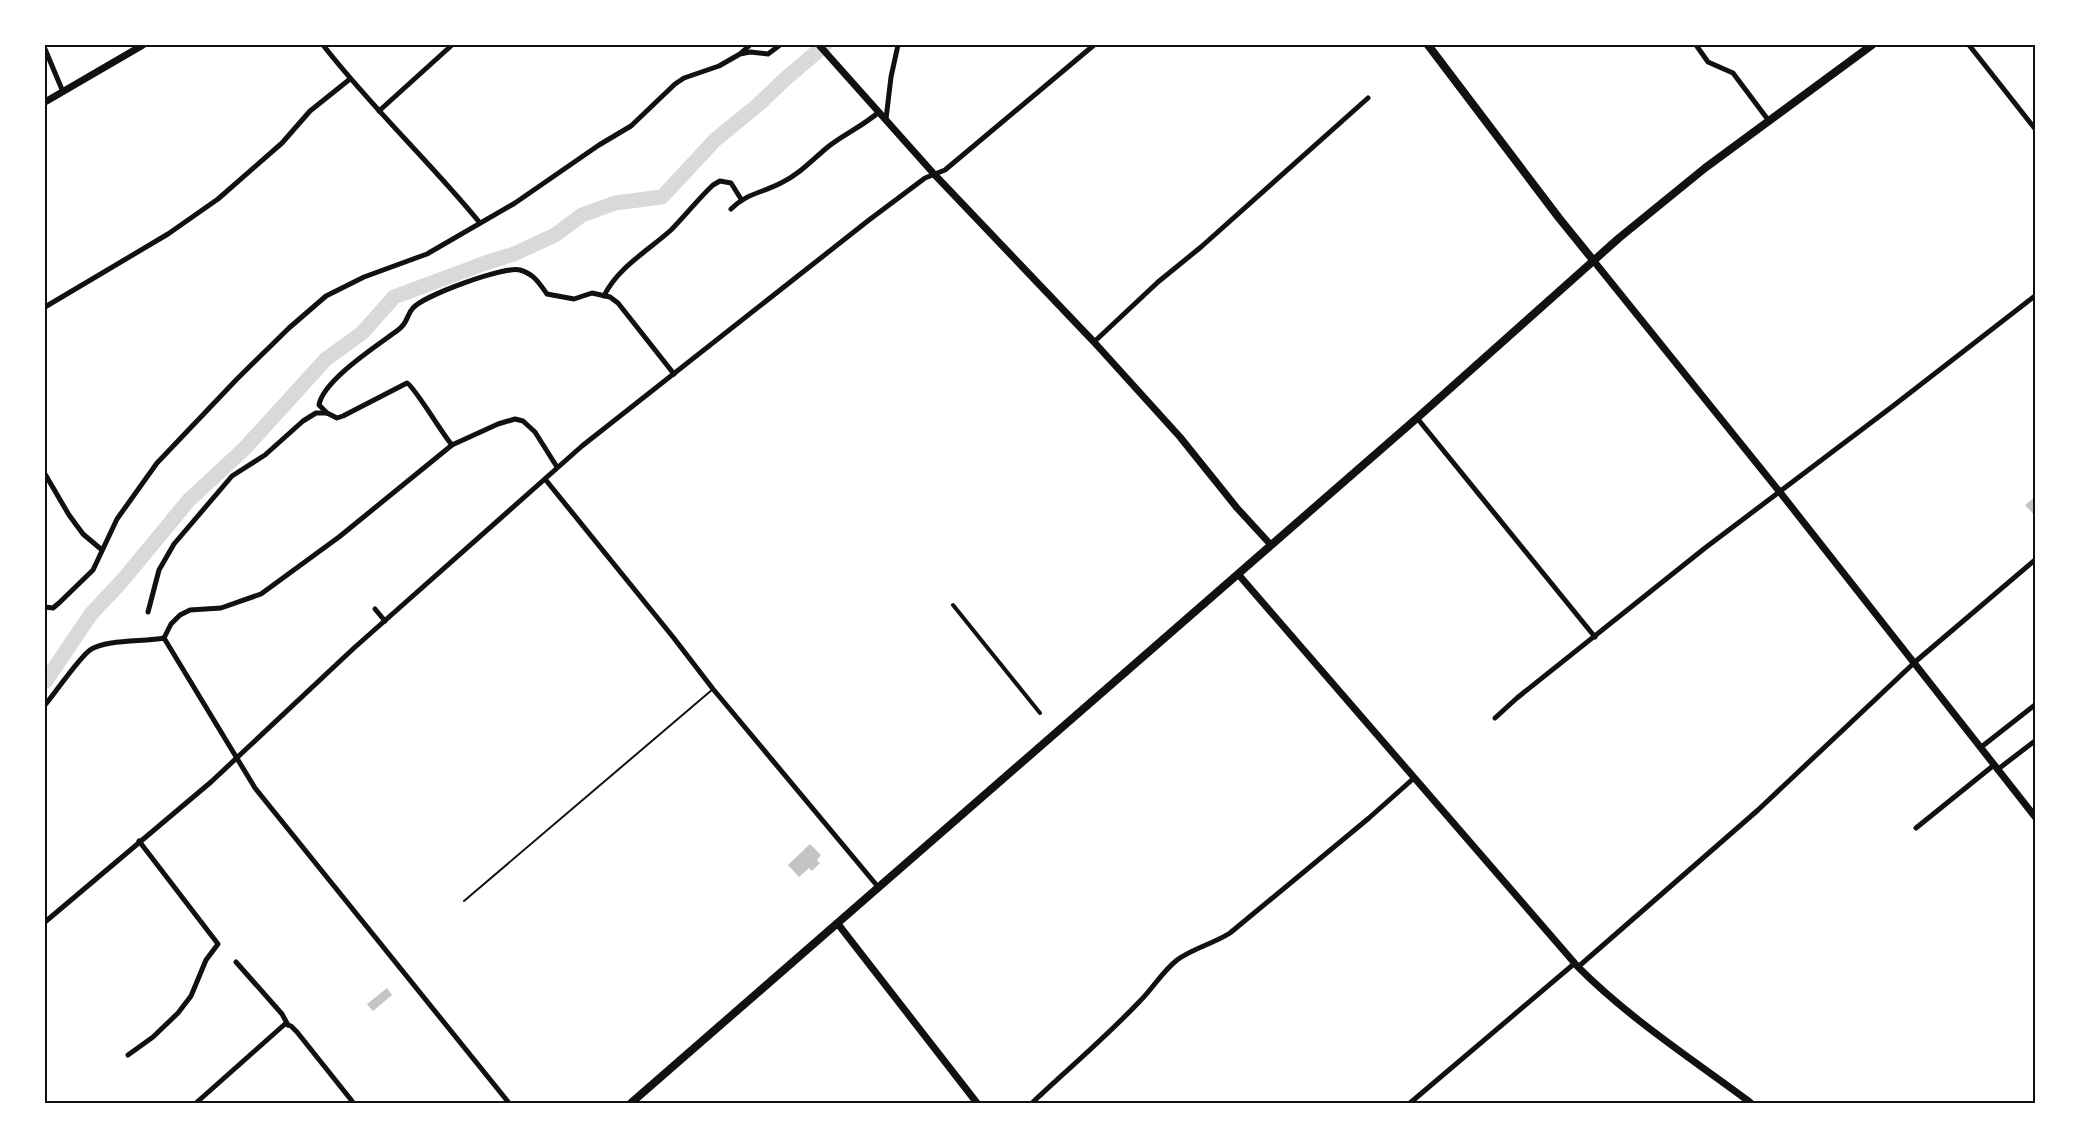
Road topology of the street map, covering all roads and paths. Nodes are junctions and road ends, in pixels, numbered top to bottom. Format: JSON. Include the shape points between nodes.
{"nodes":[{"id":1,"x":143,"y":45,"type":"edge"},
{"id":2,"x":323,"y":45,"type":"edge"},
{"id":3,"x":452,"y":45,"type":"edge"},
{"id":4,"x":750,"y":45,"type":"edge"},
{"id":5,"x":780,"y":45,"type":"edge"},
{"id":6,"x":819,"y":45,"type":"edge"},
{"id":7,"x":898,"y":45,"type":"edge"},
{"id":8,"x":1094,"y":45,"type":"edge"},
{"id":9,"x":1428,"y":45,"type":"edge"},
{"id":10,"x":1696,"y":45,"type":"edge"},
{"id":11,"x":1872,"y":45,"type":"edge"},
{"id":12,"x":1969,"y":45,"type":"edge"},
{"id":13,"x":45,"y":49,"type":"edge"},
{"id":14,"x":740,"y":54,"type":"junction"},
{"id":15,"x":350,"y":79,"type":"junction"},
{"id":16,"x":63,"y":92,"type":"junction"},
{"id":17,"x":1368,"y":98,"type":"dead end"},
{"id":18,"x":45,"y":102,"type":"edge"},
{"id":19,"x":379,"y":111,"type":"junction"},
{"id":20,"x":879,"y":112,"type":"junction"},
{"id":21,"x":886,"y":119,"type":"junction"},
{"id":22,"x":1769,"y":121,"type":"junction"},
{"id":23,"x":2036,"y":130,"type":"edge"},
{"id":24,"x":934,"y":174,"type":"junction"},
{"id":25,"x":741,"y":199,"type":"junction"},
{"id":26,"x":732,"y":209,"type":"dead end"},
{"id":27,"x":480,"y":223,"type":"junction"},
{"id":28,"x":1593,"y":260,"type":"junction"},
{"id":29,"x":2036,"y":295,"type":"edge"},
{"id":30,"x":604,"y":296,"type":"junction"},
{"id":31,"x":45,"y":307,"type":"edge"},
{"id":32,"x":1094,"y":342,"type":"junction"},
{"id":33,"x":674,"y":374,"type":"junction"},
{"id":34,"x":319,"y":405,"type":"junction"},
{"id":35,"x":316,"y":413,"type":"junction"},
{"id":36,"x":327,"y":413,"type":"junction"},
{"id":37,"x":1417,"y":418,"type":"junction"},
{"id":38,"x":452,"y":446,"type":"junction"},
{"id":39,"x":557,"y":467,"type":"junction"},
{"id":40,"x":45,"y":474,"type":"edge"},
{"id":41,"x":546,"y":479,"type":"junction"},
{"id":42,"x":1779,"y":491,"type":"junction"},
{"id":43,"x":1271,"y":545,"type":"junction"},
{"id":44,"x":102,"y":550,"type":"junction"},
{"id":45,"x":2036,"y":559,"type":"edge"},
{"id":46,"x":1238,"y":574,"type":"junction"},
{"id":47,"x":953,"y":605,"type":"dead end"},
{"id":48,"x":45,"y":607,"type":"edge"},
{"id":49,"x":375,"y":609,"type":"dead end"},
{"id":50,"x":148,"y":612,"type":"dead end"},
{"id":51,"x":385,"y":621,"type":"junction"},
{"id":52,"x":1595,"y":637,"type":"junction"},
{"id":53,"x":164,"y":638,"type":"junction"},
{"id":54,"x":1915,"y":662,"type":"junction"},
{"id":55,"x":713,"y":689,"type":"junction"},
{"id":56,"x":2036,"y":704,"type":"edge"},
{"id":57,"x":45,"y":705,"type":"edge"},
{"id":58,"x":1040,"y":713,"type":"dead end"},
{"id":59,"x":1495,"y":718,"type":"dead end"},
{"id":60,"x":2036,"y":740,"type":"edge"},
{"id":61,"x":1980,"y":748,"type":"junction"},
{"id":62,"x":236,"y":758,"type":"junction"},
{"id":63,"x":1995,"y":767,"type":"junction"},
{"id":64,"x":1413,"y":778,"type":"junction"},
{"id":65,"x":2036,"y":818,"type":"edge"},
{"id":66,"x":1916,"y":828,"type":"dead end"},
{"id":67,"x":139,"y":841,"type":"junction"},
{"id":68,"x":879,"y":888,"type":"junction"},
{"id":69,"x":464,"y":901,"type":"dead end"},
{"id":70,"x":45,"y":922,"type":"edge"},
{"id":71,"x":838,"y":924,"type":"junction"},
{"id":72,"x":236,"y":962,"type":"dead end"},
{"id":73,"x":1577,"y":965,"type":"junction"},
{"id":74,"x":289,"y":1026,"type":"junction"},
{"id":75,"x":128,"y":1055,"type":"dead end"},
{"id":76,"x":359,"y":1098,"type":"dead end"},
{"id":77,"x":351,"y":1102,"type":"edge"},
{"id":78,"x":196,"y":1103,"type":"edge"},
{"id":79,"x":508,"y":1103,"type":"edge"},
{"id":80,"x":631,"y":1103,"type":"edge"},
{"id":81,"x":977,"y":1103,"type":"edge"},
{"id":82,"x":1032,"y":1103,"type":"edge"},
{"id":83,"x":1410,"y":1103,"type":"edge"},
{"id":84,"x":1751,"y":1103,"type":"edge"}],
"edges":[{"from":1,"to":16,"type":"street"},
{"from":2,"to":15,"type":"street"},
{"from":3,"to":19,"type":"street"},
{"from":4,"to":14,"type":"street"},
{"from":5,"to":14,"type":"street","via":[[768,54]]},
{"from":6,"to":20,"type":"street"},
{"from":7,"to":21,"type":"street"},
{"from":8,"to":24,"type":"street","via":[[945,170]]},
{"from":9,"to":28,"type":"main road"},
{"from":10,"to":22,"type":"street","via":[[1708,62],[1733,73]]},
{"from":11,"to":22,"type":"main road"},
{"from":12,"to":23,"type":"street"},
{"from":13,"to":16,"type":"street"},
{"from":14,"to":27,"type":"street","via":[[675,84],[631,126]]},
{"from":15,"to":19,"type":"street"},
{"from":15,"to":31,"type":"street","via":[[310,111],[282,143],[218,199],[168,234]]},
{"from":16,"to":18,"type":"street"},
{"from":17,"to":32,"type":"street"},
{"from":19,"to":27,"type":"street"},
{"from":20,"to":21,"type":"street"},
{"from":20,"to":25,"type":"street","via":[[795,175]]},
{"from":21,"to":24,"type":"street"},
{"from":22,"to":28,"type":"main road"},
{"from":24,"to":32,"type":"street"},
{"from":24,"to":33,"type":"street","via":[[869,220]]},
{"from":25,"to":26,"type":"street"},
{"from":25,"to":30,"type":"street","via":[[731,183],[720,181],[621,273]]},
{"from":27,"to":44,"type":"street","via":[[427,254],[340,288],[311,308],[157,463],[117,519]]},
{"from":28,"to":37,"type":"main road"},
{"from":28,"to":42,"type":"street"},
{"from":29,"to":42,"type":"street"},
{"from":30,"to":33,"type":"street","via":[[618,303]]},
{"from":30,"to":34,"type":"street","via":[[592,293],[574,299],[546,294],[534,275],[518,269],[483,276],[412,309],[407,323],[331,385],[320,397]]},
{"from":32,"to":43,"type":"street"},
{"from":33,"to":39,"type":"street"},
{"from":34,"to":35,"type":"street"},
{"from":34,"to":36,"type":"street"},
{"from":35,"to":36,"type":"street"},
{"from":35,"to":50,"type":"street","via":[[232,476],[174,544],[159,570]]},
{"from":36,"to":38,"type":"street","via":[[337,418],[343,416],[410,383]]},
{"from":37,"to":43,"type":"main road"},
{"from":37,"to":52,"type":"street"},
{"from":38,"to":39,"type":"street","via":[[514,419],[523,421],[535,432]]},
{"from":38,"to":53,"type":"street","via":[[261,594],[221,608],[190,610],[171,624]]},
{"from":39,"to":41,"type":"street"},
{"from":40,"to":44,"type":"street","via":[[83,534]]},
{"from":41,"to":51,"type":"street"},
{"from":41,"to":55,"type":"street"},
{"from":42,"to":52,"type":"street"},
{"from":42,"to":54,"type":"street"},
{"from":43,"to":46,"type":"main road"},
{"from":44,"to":48,"type":"street","via":[[93,570],[53,608]]},
{"from":45,"to":54,"type":"street"},
{"from":46,"to":64,"type":"street"},
{"from":46,"to":68,"type":"main road"},
{"from":47,"to":58,"type":"street"},
{"from":49,"to":51,"type":"street"},
{"from":51,"to":62,"type":"street"},
{"from":52,"to":59,"type":"street"},
{"from":53,"to":57,"type":"street","via":[[124,641],[91,650]]},
{"from":53,"to":62,"type":"street"},
{"from":54,"to":61,"type":"street"},
{"from":54,"to":73,"type":"street","via":[[1750,818]]},
{"from":55,"to":68,"type":"street"},
{"from":55,"to":69,"type":"lane"},
{"from":56,"to":61,"type":"street"},
{"from":60,"to":63,"type":"street"},
{"from":61,"to":63,"type":"street"},
{"from":62,"to":67,"type":"street"},
{"from":62,"to":79,"type":"street","via":[[268,806]]},
{"from":63,"to":65,"type":"street"},
{"from":63,"to":66,"type":"street"},
{"from":64,"to":73,"type":"street"},
{"from":64,"to":82,"type":"street","via":[[1230,933],[1171,965],[1133,1008]]},
{"from":67,"to":70,"type":"street"},
{"from":67,"to":75,"type":"street","via":[[218,944],[178,1013]]},
{"from":68,"to":71,"type":"main road"},
{"from":71,"to":80,"type":"main road"},
{"from":71,"to":81,"type":"street"},
{"from":72,"to":74,"type":"street"},
{"from":73,"to":83,"type":"street"},
{"from":73,"to":84,"type":"street","via":[[1644,1025]]},
{"from":74,"to":77,"type":"street"},
{"from":74,"to":78,"type":"street","via":[[285,1024]]},
{"from":76,"to":77,"type":"street"}]}
